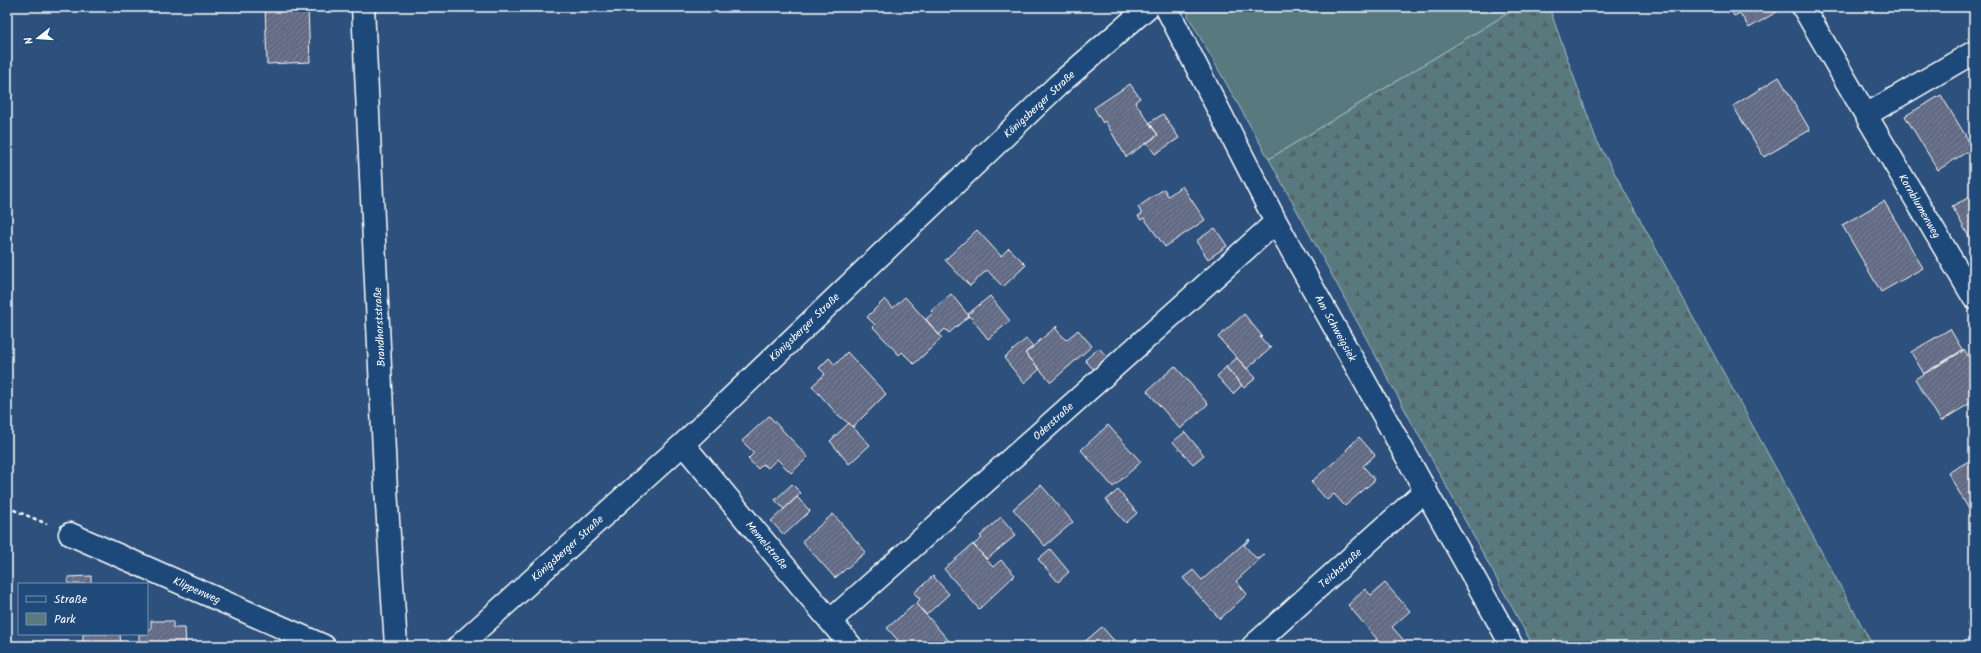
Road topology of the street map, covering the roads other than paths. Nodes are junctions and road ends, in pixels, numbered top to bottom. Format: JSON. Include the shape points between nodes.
{"nodes":[{"id":1,"x":363,"y":7,"type":"edge"},
{"id":2,"x":1148,"y":7,"type":"edge"},
{"id":3,"x":1166,"y":7,"type":"edge"},
{"id":4,"x":1805,"y":9,"type":"edge"},
{"id":5,"x":1974,"y":52,"type":"edge"},
{"id":6,"x":1866,"y":115,"type":"junction"},
{"id":7,"x":1276,"y":222,"type":"junction"},
{"id":8,"x":1974,"y":298,"type":"edge"},
{"id":9,"x":683,"y":444,"type":"junction"},
{"id":10,"x":1426,"y":490,"type":"junction"},
{"id":11,"x":70,"y":534,"type":"road end"},
{"id":12,"x":830,"y":621,"type":"junction"},
{"id":13,"x":324,"y":646,"type":"edge"},
{"id":14,"x":396,"y":646,"type":"edge"},
{"id":15,"x":459,"y":646,"type":"edge"},
{"id":16,"x":851,"y":646,"type":"edge"},
{"id":17,"x":1253,"y":646,"type":"edge"},
{"id":18,"x":1512,"y":646,"type":"edge"}],
"edges":[{"from":1,"to":14,"type":"street","name":"Brandhorststraße","via":[[385,473]]},
{"from":2,"to":9,"type":"street","name":"Königsberger Straße","via":[[1058,85]]},
{"from":3,"to":7,"type":"street","name":"Am Schweigsiek"},
{"from":4,"to":6,"type":"street","name":"Kornblumenweg"},
{"from":5,"to":6,"type":"street"},
{"from":6,"to":8,"type":"street","name":"Kornblumenweg"},
{"from":7,"to":10,"type":"street","name":"Am Schweigsiek"},
{"from":7,"to":12,"type":"street","name":"Oderstraße"},
{"from":9,"to":12,"type":"street","name":"Memelstraße"},
{"from":9,"to":15,"type":"street","name":"Königsberger Straße"},
{"from":10,"to":17,"type":"street","name":"Teichstraße"},
{"from":10,"to":18,"type":"street","name":"Am Schweigsiek"},
{"from":11,"to":13,"type":"street","name":"Klippenweg"},
{"from":12,"to":16,"type":"street","name":"Memelstraße"}]}
